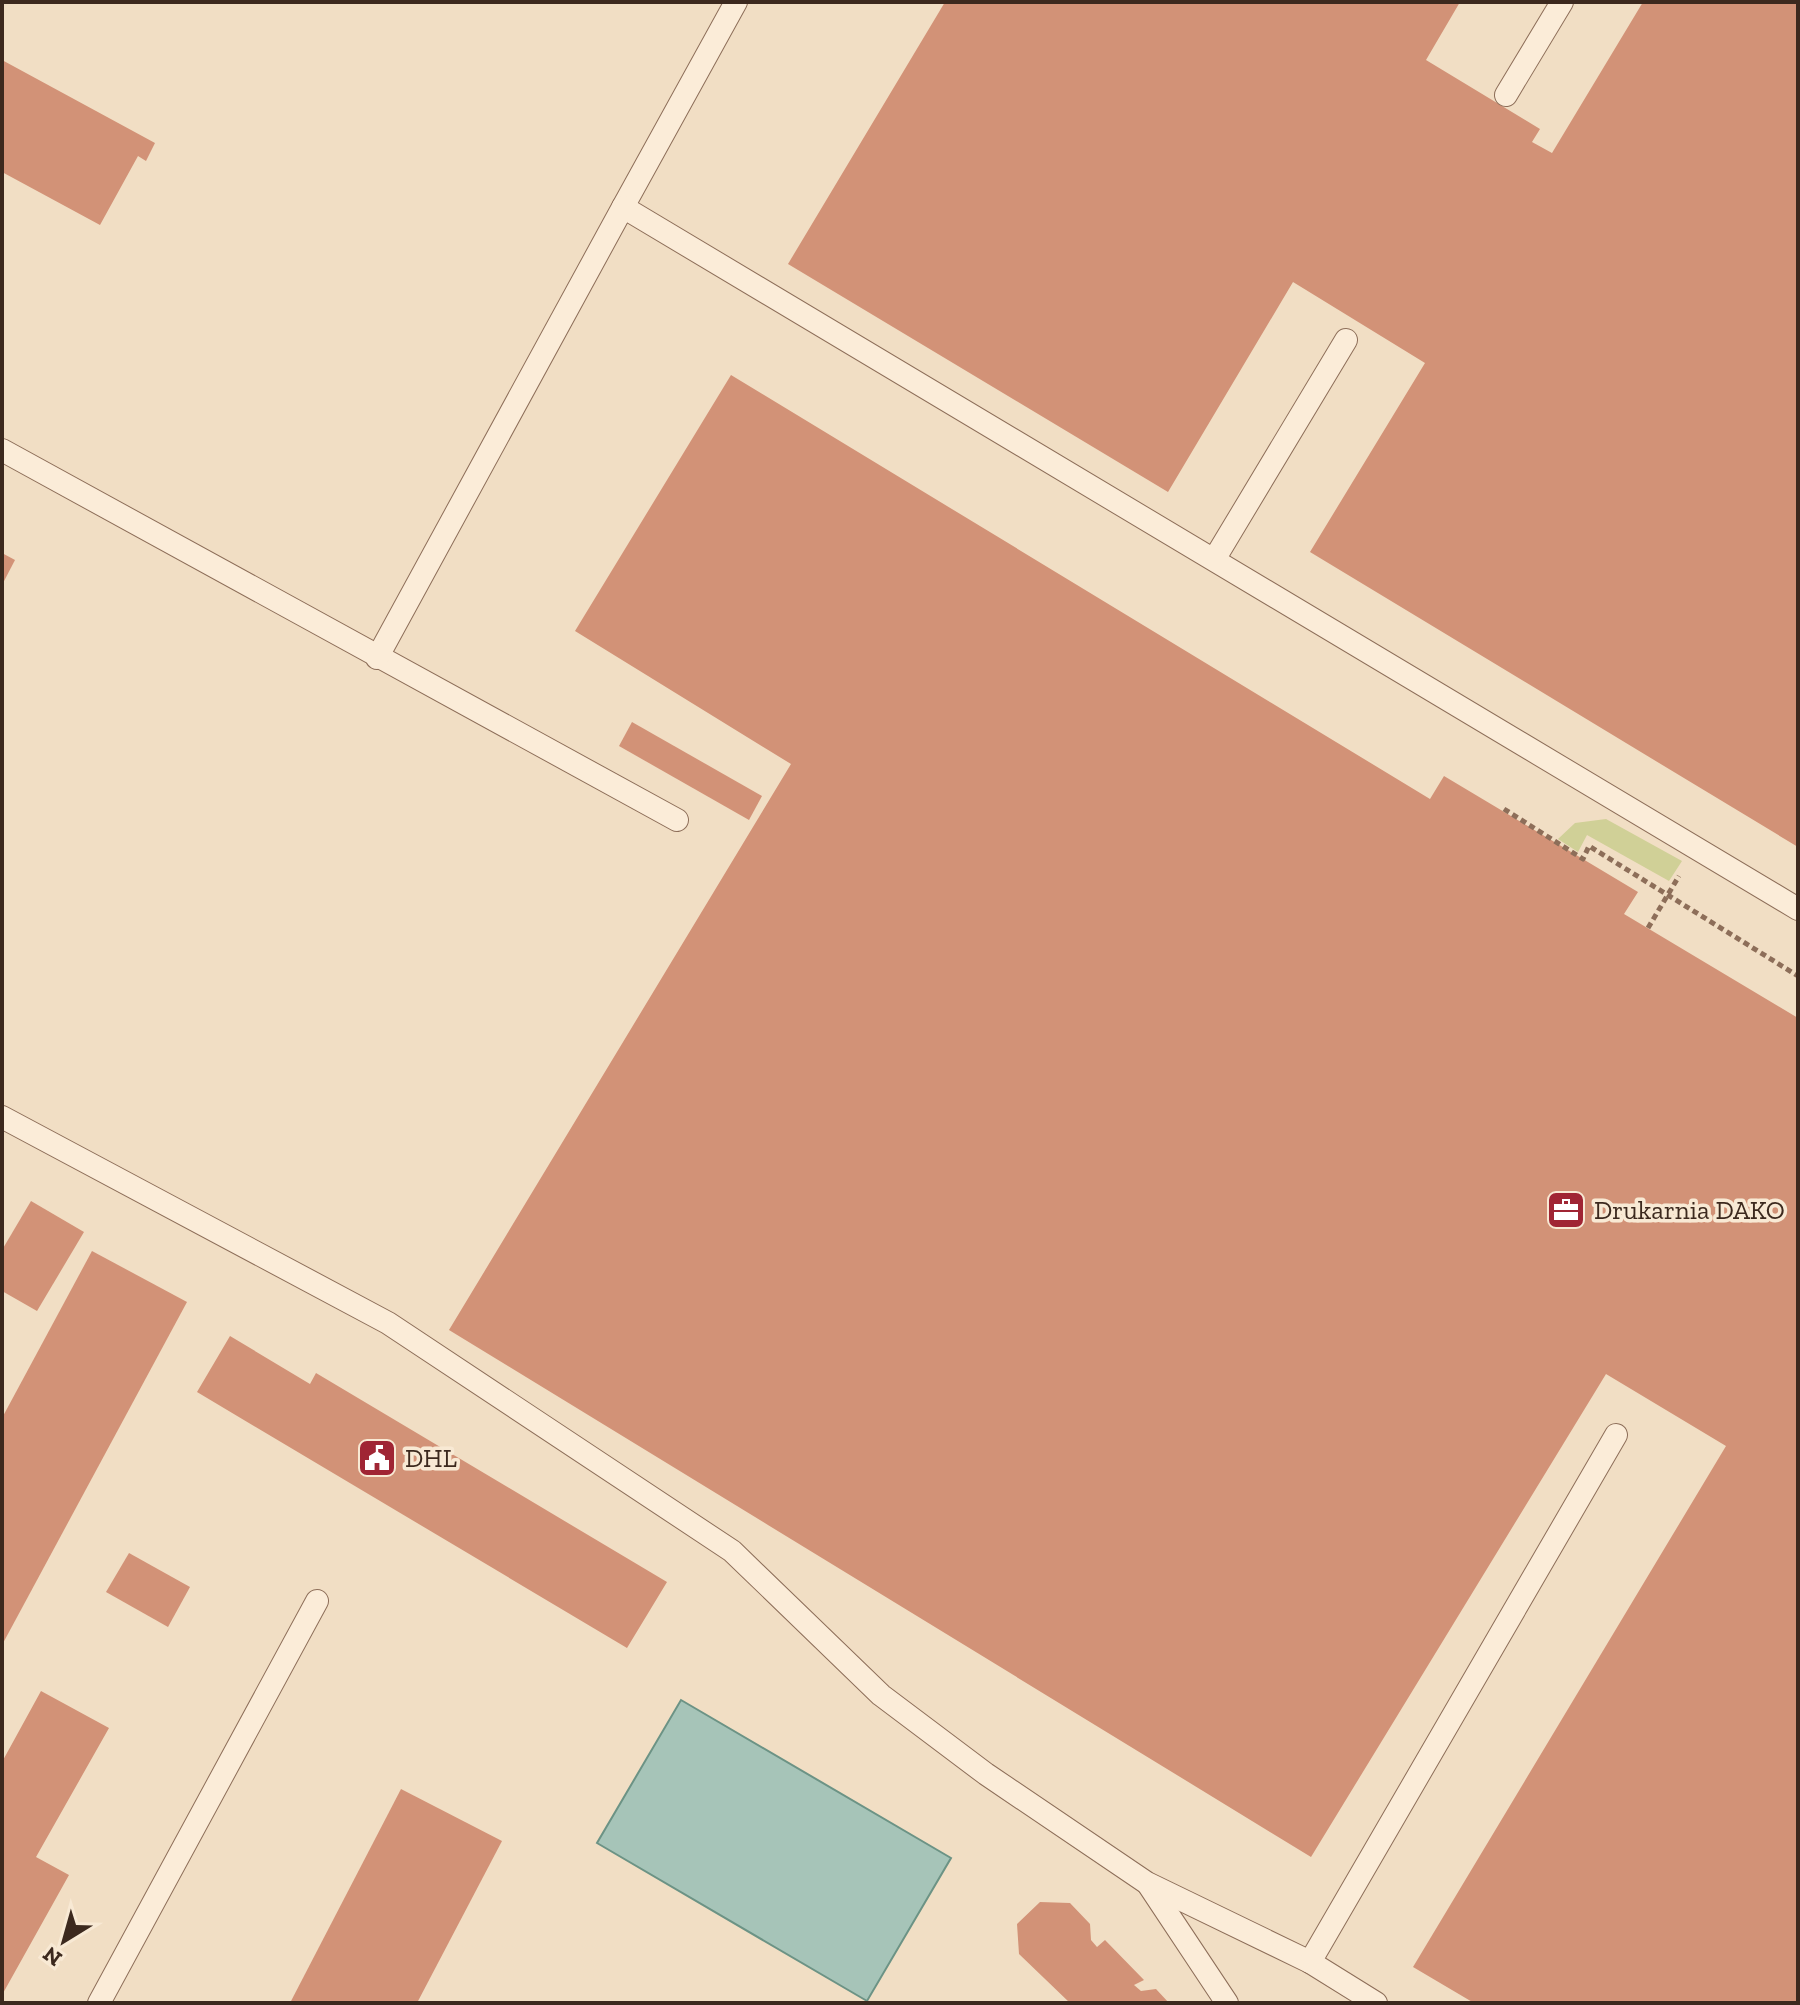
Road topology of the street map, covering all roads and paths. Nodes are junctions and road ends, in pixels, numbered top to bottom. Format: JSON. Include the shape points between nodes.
{"nodes":[{"id":1,"x":736,"y":2,"type":"edge"},
{"id":2,"x":1562,"y":2,"type":"edge"},
{"id":3,"x":1506,"y":95,"type":"dead end"},
{"id":4,"x":623,"y":207,"type":"junction"},
{"id":5,"x":1346,"y":340,"type":"dead end"},
{"id":6,"x":2,"y":450,"type":"edge"},
{"id":7,"x":1215,"y":558,"type":"junction"},
{"id":8,"x":377,"y":658,"type":"junction"},
{"id":9,"x":1504,"y":809,"type":"dead end"},
{"id":10,"x":677,"y":820,"type":"dead end"},
{"id":11,"x":1695,"y":847,"type":"junction"},
{"id":12,"x":1669,"y":892,"type":"junction"},
{"id":13,"x":1798,"y":909,"type":"edge"},
{"id":14,"x":1648,"y":928,"type":"dead end"},
{"id":15,"x":1798,"y":976,"type":"edge"},
{"id":16,"x":2,"y":1117,"type":"edge"},
{"id":17,"x":1616,"y":1435,"type":"dead end"},
{"id":18,"x":317,"y":1601,"type":"dead end"},
{"id":19,"x":1147,"y":1883,"type":"junction"},
{"id":20,"x":1310,"y":1962,"type":"junction"},
{"id":21,"x":99,"y":2003,"type":"edge"},
{"id":22,"x":1227,"y":2003,"type":"edge"},
{"id":23,"x":1376,"y":2003,"type":"edge"}],
"edges":[{"from":1,"to":4,"type":"lane"},
{"from":2,"to":3,"type":"lane"},
{"from":4,"to":7,"type":"lane"},
{"from":4,"to":8,"type":"lane"},
{"from":5,"to":7,"type":"lane"},
{"from":6,"to":8,"type":"lane"},
{"from":7,"to":11,"type":"lane"},
{"from":8,"to":10,"type":"lane"},
{"from":9,"to":12,"type":"path","via":[[1583,859],[1589,846]]},
{"from":11,"to":12,"type":"path"},
{"from":11,"to":13,"type":"lane"},
{"from":12,"to":14,"type":"path"},
{"from":12,"to":15,"type":"path","via":[[1682,906]]},
{"from":16,"to":19,"type":"lane","via":[[388,1323],[732,1551],[881,1695]]},
{"from":17,"to":20,"type":"lane"},
{"from":18,"to":21,"type":"lane"},
{"from":19,"to":20,"type":"lane"},
{"from":19,"to":22,"type":"lane"},
{"from":20,"to":23,"type":"lane"}]}
